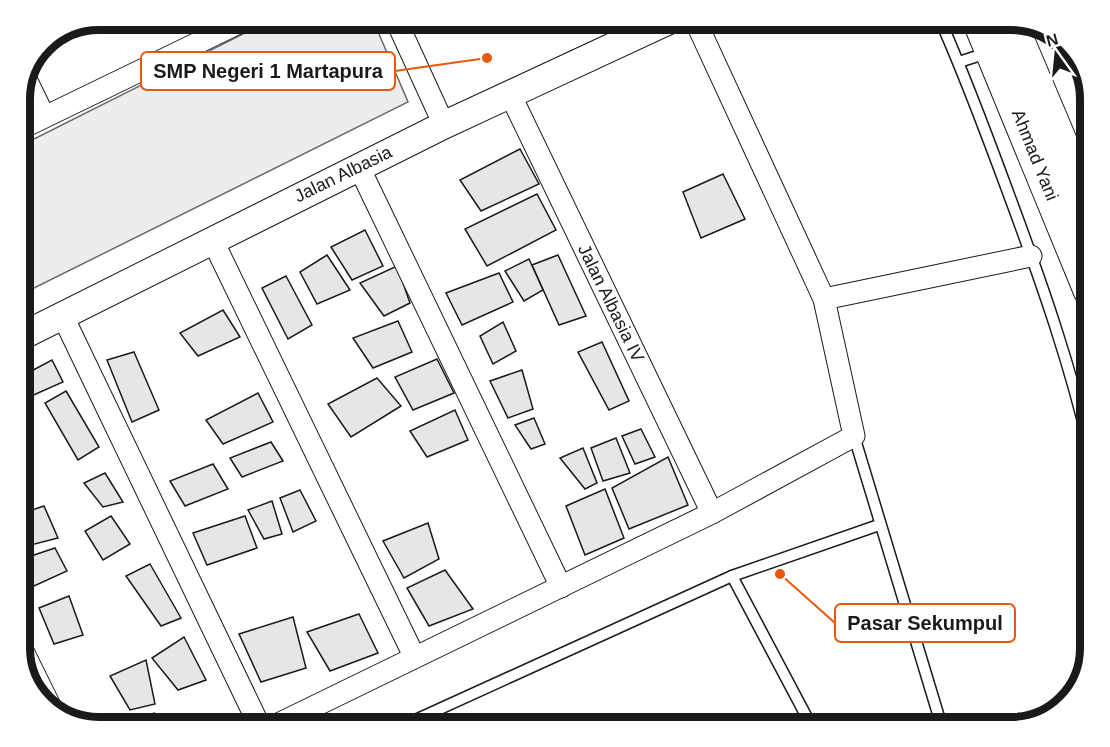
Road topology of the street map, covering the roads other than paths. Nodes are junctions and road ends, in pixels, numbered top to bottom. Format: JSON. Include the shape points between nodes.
{"nodes":[{"id":1,"x":224,"y":30,"type":"edge"},
{"id":2,"x":401,"y":30,"type":"edge"},
{"id":3,"x":648,"y":30,"type":"edge"},
{"id":4,"x":700,"y":30,"type":"edge"},
{"id":5,"x":945,"y":30,"type":"edge"},
{"id":6,"x":983,"y":30,"type":"edge"},
{"id":7,"x":1012,"y":30,"type":"edge"},
{"id":8,"x":992,"y":51,"type":"junction"},
{"id":9,"x":959,"y":62,"type":"junction"},
{"id":10,"x":31,"y":89,"type":"edge"},
{"id":11,"x":510,"y":94,"type":"junction"},
{"id":12,"x":1033,"y":112,"type":"junction"},
{"id":13,"x":44,"y":116,"type":"junction"},
{"id":14,"x":30,"y":124,"type":"edge"},
{"id":15,"x":444,"y":125,"type":"junction"},
{"id":16,"x":1046,"y":144,"type":"junction"},
{"id":17,"x":359,"y":167,"type":"junction"},
{"id":18,"x":1080,"y":197,"type":"edge"},
{"id":19,"x":212,"y":238,"type":"junction"},
{"id":20,"x":1031,"y":255,"type":"junction"},
{"id":21,"x":1080,"y":257,"type":"edge"},
{"id":22,"x":824,"y":299,"type":"junction"},
{"id":23,"x":60,"y":316,"type":"junction"},
{"id":24,"x":30,"y":332,"type":"edge"},
{"id":25,"x":1079,"y":402,"type":"joint"},
{"id":26,"x":1080,"y":406,"type":"edge"},
{"id":27,"x":854,"y":436,"type":"junction"},
{"id":28,"x":712,"y":513,"type":"junction"},
{"id":29,"x":879,"y":525,"type":"junction"},
{"id":30,"x":732,"y":576,"type":"junction"},
{"id":31,"x":561,"y":587,"type":"junction"},
{"id":32,"x":414,"y":656,"type":"junction"},
{"id":33,"x":255,"y":717,"type":"edge"},
{"id":34,"x":294,"y":717,"type":"edge"},
{"id":35,"x":424,"y":717,"type":"edge"},
{"id":36,"x":806,"y":717,"type":"edge"},
{"id":37,"x":939,"y":717,"type":"edge"}],
"edges":[{"from":1,"to":13,"type":"street"},
{"from":2,"to":15,"type":"street"},
{"from":3,"to":11,"type":"street","name":"Jalan Albasia"},
{"from":4,"to":22,"type":"street"},
{"from":5,"to":9,"type":"lane"},
{"from":6,"to":8,"type":"highway","name":"Ahmad Yani"},
{"from":7,"to":12,"type":"highway"},
{"from":8,"to":9,"type":"lane"},
{"from":8,"to":12,"type":"highway","name":"Ahmad Yani"},
{"from":9,"to":20,"type":"lane"},
{"from":10,"to":13,"type":"street"},
{"from":11,"to":15,"type":"street","name":"Jalan Albasia"},
{"from":11,"to":28,"type":"street","name":"Jalan Albasia IV"},
{"from":12,"to":16,"type":"highway"},
{"from":13,"to":14,"type":"street"},
{"from":15,"to":17,"type":"street","name":"Jalan Albasia"},
{"from":16,"to":18,"type":"highway"},
{"from":16,"to":21,"type":"highway","name":"Ahmad Yani"},
{"from":17,"to":19,"type":"street","name":"Jalan Albasia"},
{"from":17,"to":31,"type":"street"},
{"from":19,"to":23,"type":"street","name":"Jalan Albasia"},
{"from":19,"to":32,"type":"street"},
{"from":20,"to":22,"type":"street"},
{"from":20,"to":25,"type":"lane"},
{"from":22,"to":27,"type":"street"},
{"from":23,"to":24,"type":"street","name":"Jalan Albasia"},
{"from":23,"to":33,"type":"street"},
{"from":25,"to":26,"type":"lane"},
{"from":27,"to":28,"type":"street"},
{"from":27,"to":29,"type":"lane"},
{"from":28,"to":31,"type":"street"},
{"from":29,"to":30,"type":"lane"},
{"from":29,"to":37,"type":"lane"},
{"from":30,"to":35,"type":"lane"},
{"from":30,"to":36,"type":"lane"},
{"from":31,"to":32,"type":"street"},
{"from":32,"to":34,"type":"street"}]}
